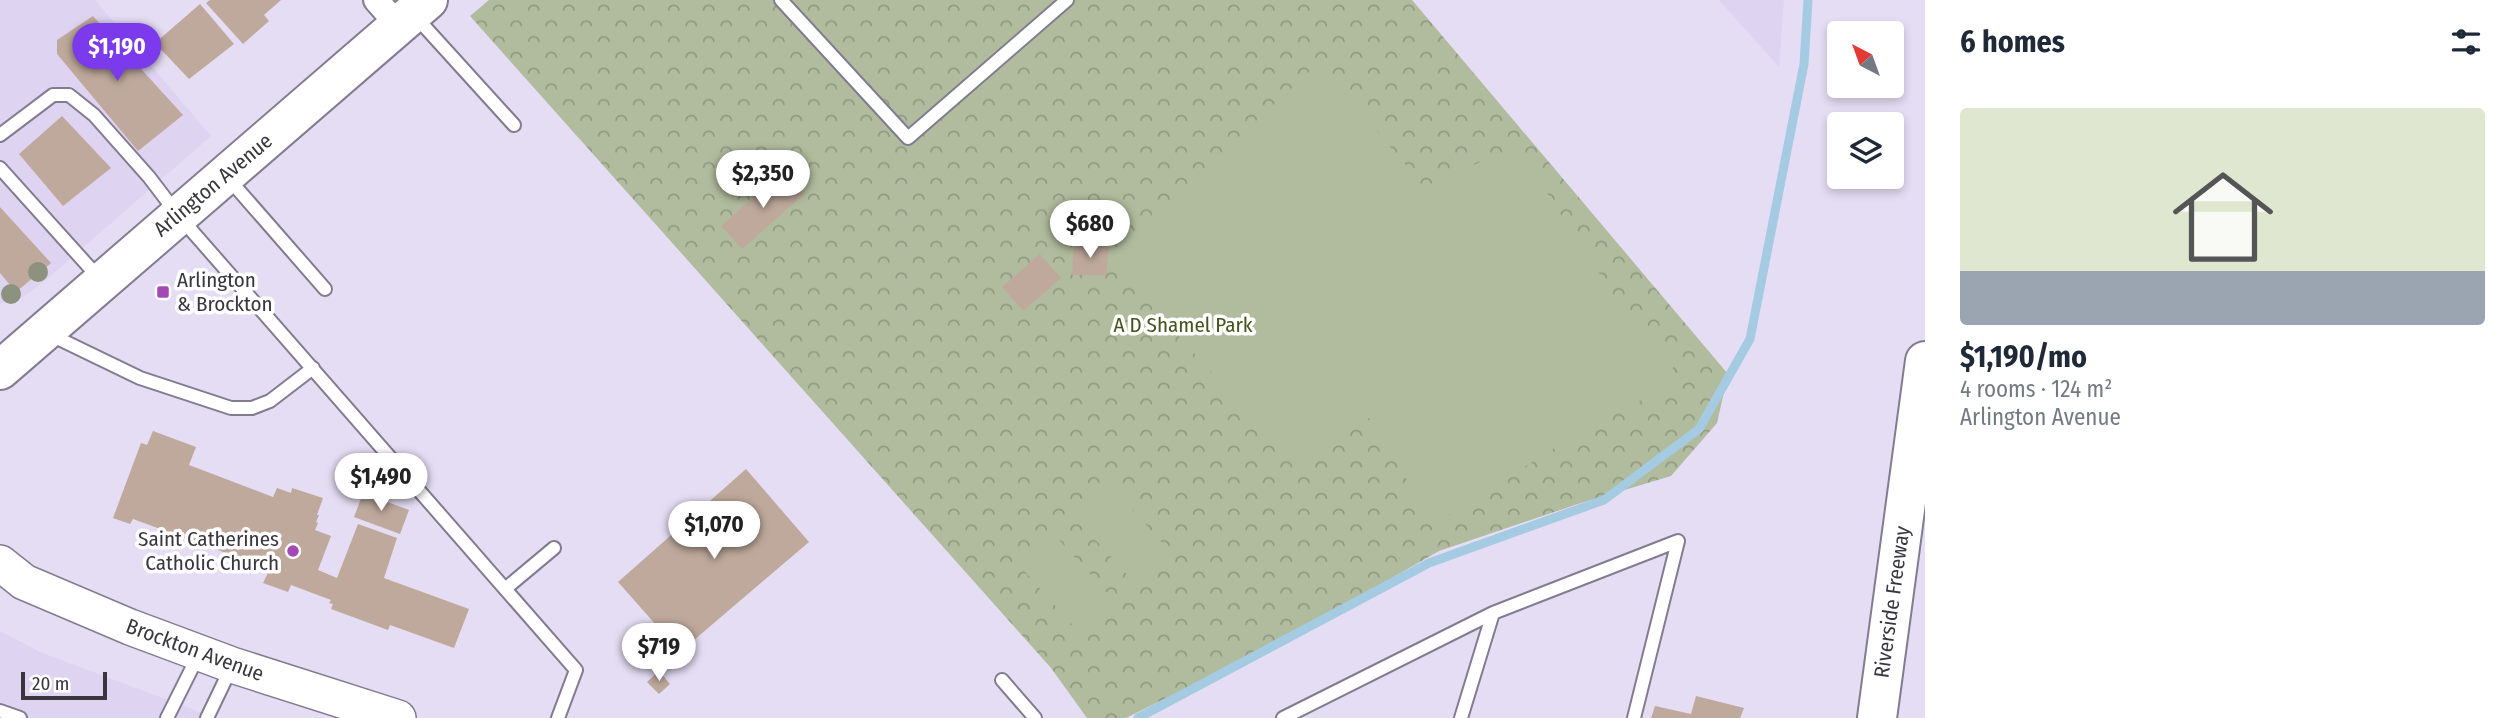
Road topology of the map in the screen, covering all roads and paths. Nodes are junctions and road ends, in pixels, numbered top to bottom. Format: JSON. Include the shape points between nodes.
{"nodes":[{"id":1,"x":781,"y":0,"type":"edge"},
{"id":2,"x":1067,"y":0,"type":"edge"},
{"id":3,"x":404,"y":10,"type":"edge"},
{"id":4,"x":513,"y":125,"type":"dead end"},
{"id":5,"x":0,"y":135,"type":"edge"},
{"id":6,"x":0,"y":168,"type":"edge"},
{"id":7,"x":225,"y":175,"type":"junction"},
{"id":8,"x":178,"y":215,"type":"junction"},
{"id":9,"x":102,"y":281,"type":"junction"},
{"id":10,"x":325,"y":289,"type":"dead end"},
{"id":11,"x":44,"y":331,"type":"junction"},
{"id":12,"x":1925,"y":361,"type":"edge"},
{"id":13,"x":313,"y":368,"type":"junction"},
{"id":14,"x":0,"y":370,"type":"edge"},
{"id":15,"x":554,"y":548,"type":"dead end"},
{"id":16,"x":0,"y":563,"type":"edge"},
{"id":17,"x":505,"y":589,"type":"junction"},
{"id":18,"x":1493,"y":613,"type":"junction"},
{"id":19,"x":199,"y":654,"type":"junction"},
{"id":20,"x":232,"y":665,"type":"junction"},
{"id":21,"x":1002,"y":680,"type":"dead end"},
{"id":22,"x":0,"y":711,"type":"edge"},
{"id":23,"x":20,"y":718,"type":"edge"},
{"id":24,"x":167,"y":718,"type":"edge"},
{"id":25,"x":207,"y":718,"type":"edge"},
{"id":26,"x":398,"y":718,"type":"edge"},
{"id":27,"x":558,"y":718,"type":"edge"},
{"id":28,"x":1035,"y":718,"type":"edge"},
{"id":29,"x":1283,"y":718,"type":"edge"},
{"id":30,"x":1461,"y":718,"type":"edge"},
{"id":31,"x":1634,"y":718,"type":"edge"},
{"id":32,"x":1877,"y":718,"type":"edge"}],
"edges":[{"from":1,"to":2,"type":"lane","via":[[908,138]]},
{"from":3,"to":4,"type":"lane"},
{"from":3,"to":7,"type":"main road","name":"Arlington Avenue"},
{"from":5,"to":8,"type":"lane","via":[[53,95],[69,95],[94,115]]},
{"from":6,"to":9,"type":"lane"},
{"from":7,"to":8,"type":"main road","name":"Arlington Avenue"},
{"from":7,"to":10,"type":"lane"},
{"from":8,"to":9,"type":"main road","name":"Arlington Avenue"},
{"from":8,"to":13,"type":"lane"},
{"from":9,"to":11,"type":"main road","name":"Arlington Avenue"},
{"from":11,"to":13,"type":"lane","via":[[140,378],[231,408],[252,408],[270,401]]},
{"from":11,"to":14,"type":"main road","name":"Arlington Avenue"},
{"from":12,"to":32,"type":"main road","name":"Riverside Freeway"},
{"from":13,"to":17,"type":"lane"},
{"from":15,"to":17,"type":"lane"},
{"from":16,"to":19,"type":"main road","name":"Brockton Avenue","via":[[23,582]]},
{"from":17,"to":27,"type":"lane","via":[[576,670]]},
{"from":18,"to":29,"type":"lane"},
{"from":18,"to":30,"type":"lane"},
{"from":18,"to":31,"type":"lane","via":[[1678,541]]},
{"from":19,"to":20,"type":"main road","name":"Brockton Avenue"},
{"from":19,"to":24,"type":"lane"},
{"from":20,"to":25,"type":"lane"},
{"from":20,"to":26,"type":"main road","name":"Brockton Avenue"},
{"from":21,"to":28,"type":"lane"},
{"from":22,"to":23,"type":"lane"}]}
